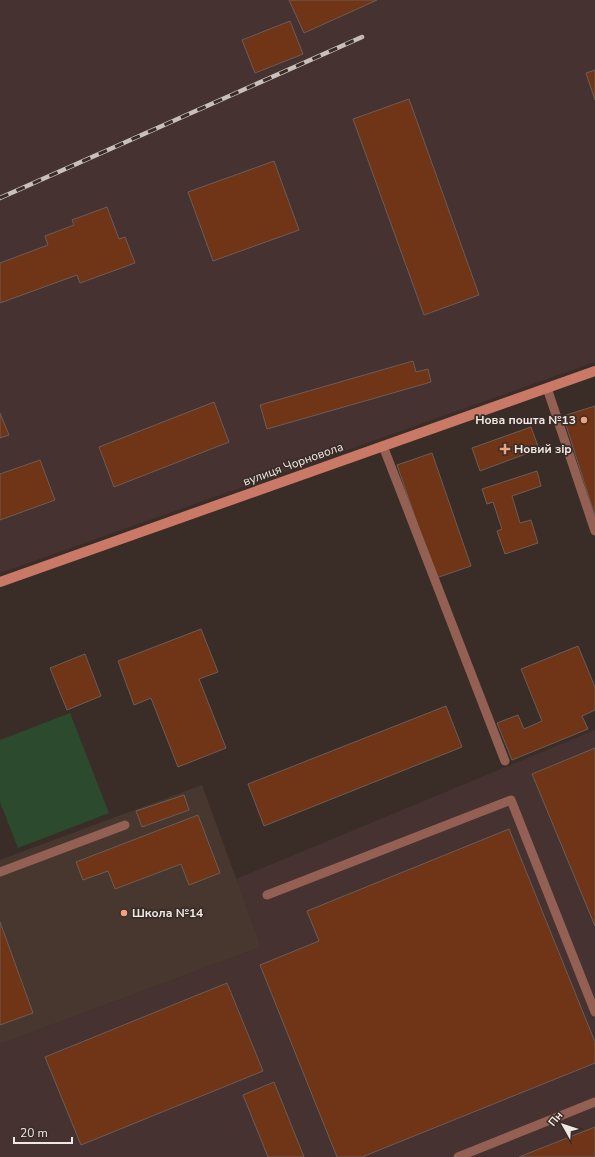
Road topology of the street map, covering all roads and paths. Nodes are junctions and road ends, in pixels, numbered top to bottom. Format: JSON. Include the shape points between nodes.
{"nodes":[{"id":1,"x":595,"y":371,"type":"edge"},
{"id":2,"x":547,"y":388,"type":"junction"},
{"id":3,"x":383,"y":446,"type":"junction"},
{"id":4,"x":595,"y":531,"type":"edge"},
{"id":5,"x":0,"y":582,"type":"edge"},
{"id":6,"x":506,"y":761,"type":"dead end"},
{"id":7,"x":125,"y":825,"type":"dead end"},
{"id":8,"x":0,"y":872,"type":"edge"},
{"id":9,"x":267,"y":895,"type":"dead end"},
{"id":10,"x":595,"y":1012,"type":"edge"},
{"id":11,"x":595,"y":1102,"type":"edge"},
{"id":12,"x":458,"y":1157,"type":"edge"}],
"edges":[{"from":1,"to":2,"type":"street","name":"вулиця Чорновола"},
{"from":2,"to":3,"type":"street","name":"вулиця Чорновола"},
{"from":2,"to":4,"type":"lane"},
{"from":3,"to":5,"type":"street","name":"вулиця Чорновола"},
{"from":3,"to":6,"type":"lane"},
{"from":7,"to":8,"type":"lane"},
{"from":9,"to":10,"type":"lane","via":[[511,800]]},
{"from":11,"to":12,"type":"lane"}]}
